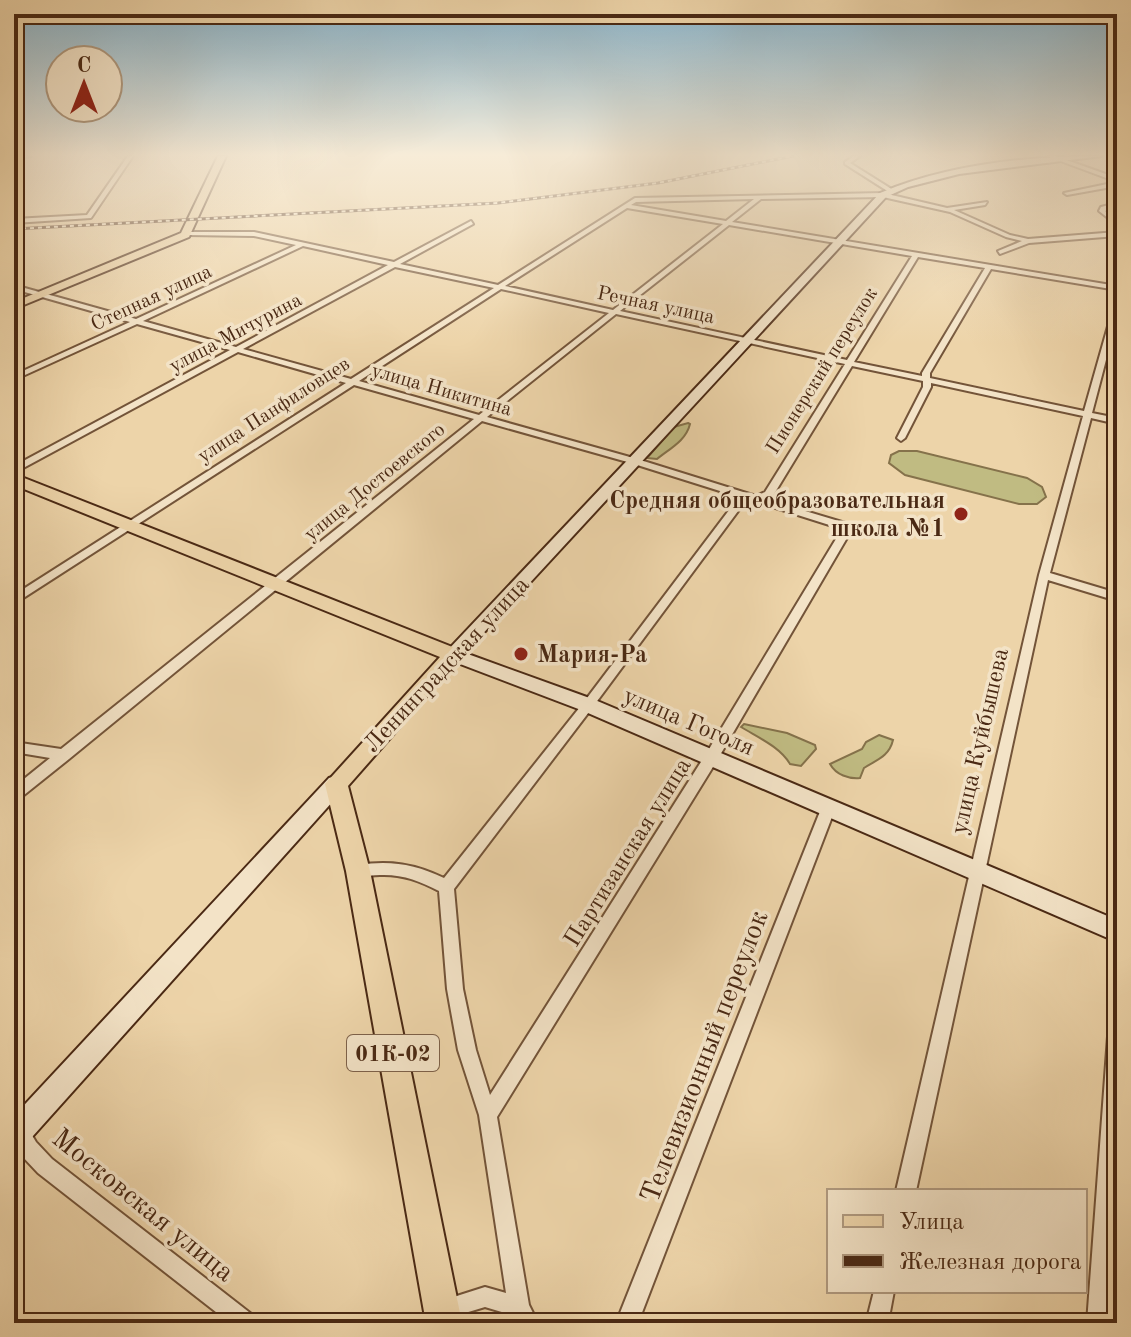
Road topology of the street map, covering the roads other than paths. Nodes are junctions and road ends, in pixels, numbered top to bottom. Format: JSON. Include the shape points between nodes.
{"nodes":[{"id":1,"x":63,"y":218,"type":"edge"},
{"id":2,"x":194,"y":218,"type":"edge"},
{"id":3,"x":604,"y":218,"type":"edge"},
{"id":4,"x":702,"y":218,"type":"edge"},
{"id":5,"x":734,"y":218,"type":"edge"},
{"id":6,"x":862,"y":218,"type":"edge"},
{"id":7,"x":967,"y":218,"type":"edge"},
{"id":8,"x":14,"y":221,"type":"edge"},
{"id":9,"x":471,"y":223,"type":"dead end"},
{"id":10,"x":728,"y":223,"type":"junction"},
{"id":11,"x":187,"y":233,"type":"junction"},
{"id":12,"x":1113,"y":235,"type":"edge"},
{"id":13,"x":1028,"y":241,"type":"junction"},
{"id":14,"x":1117,"y":241,"type":"edge"},
{"id":15,"x":839,"y":242,"type":"junction"},
{"id":16,"x":302,"y":245,"type":"junction"},
{"id":17,"x":1000,"y":252,"type":"dead end"},
{"id":18,"x":916,"y":255,"type":"junction"},
{"id":19,"x":393,"y":264,"type":"junction"},
{"id":20,"x":989,"y":267,"type":"junction"},
{"id":21,"x":496,"y":286,"type":"junction"},
{"id":22,"x":14,"y":287,"type":"edge"},
{"id":23,"x":1117,"y":288,"type":"edge"},
{"id":24,"x":40,"y":295,"type":"junction"},
{"id":25,"x":1117,"y":305,"type":"edge"},
{"id":26,"x":14,"y":306,"type":"edge"},
{"id":27,"x":613,"y":311,"type":"junction"},
{"id":28,"x":136,"y":322,"type":"junction"},
{"id":29,"x":747,"y":340,"type":"junction"},
{"id":30,"x":235,"y":350,"type":"junction"},
{"id":31,"x":848,"y":362,"type":"junction"},
{"id":32,"x":14,"y":378,"type":"edge"},
{"id":33,"x":929,"y":380,"type":"junction"},
{"id":34,"x":349,"y":381,"type":"junction"},
{"id":35,"x":1086,"y":414,"type":"junction"},
{"id":36,"x":481,"y":418,"type":"junction"},
{"id":37,"x":1117,"y":421,"type":"edge"},
{"id":38,"x":901,"y":438,"type":"dead end"},
{"id":39,"x":634,"y":461,"type":"junction"},
{"id":40,"x":14,"y":470,"type":"edge"},
{"id":41,"x":14,"y":479,"type":"edge"},
{"id":42,"x":750,"y":497,"type":"junction"},
{"id":43,"x":129,"y":523,"type":"junction"},
{"id":44,"x":854,"y":529,"type":"joint"},
{"id":45,"x":1044,"y":575,"type":"junction"},
{"id":46,"x":278,"y":583,"type":"junction"},
{"id":47,"x":1117,"y":597,"type":"edge"},
{"id":48,"x":14,"y":600,"type":"edge"},
{"id":49,"x":453,"y":655,"type":"junction"},
{"id":50,"x":588,"y":705,"type":"junction"},
{"id":51,"x":14,"y":747,"type":"edge"},
{"id":52,"x":64,"y":755,"type":"junction"},
{"id":53,"x":711,"y":758,"type":"junction"},
{"id":54,"x":336,"y":784,"type":"junction"},
{"id":55,"x":14,"y":795,"type":"edge"},
{"id":56,"x":828,"y":809,"type":"junction"},
{"id":57,"x":358,"y":871,"type":"junction"},
{"id":58,"x":976,"y":872,"type":"junction"},
{"id":59,"x":446,"y":887,"type":"junction"},
{"id":60,"x":1117,"y":931,"type":"edge"},
{"id":61,"x":1117,"y":1023,"type":"edge"},
{"id":62,"x":488,"y":1115,"type":"junction"},
{"id":63,"x":16,"y":1129,"type":"edge"},
{"id":64,"x":906,"y":1189,"type":"edge"},
{"id":65,"x":884,"y":1293,"type":"edge"},
{"id":66,"x":523,"y":1315,"type":"edge"},
{"id":67,"x":443,"y":1316,"type":"edge"},
{"id":68,"x":247,"y":1323,"type":"edge"},
{"id":69,"x":627,"y":1323,"type":"edge"},
{"id":70,"x":877,"y":1323,"type":"edge"},
{"id":71,"x":1098,"y":1323,"type":"edge"}],
"edges":[{"from":1,"to":8,"type":"street"},
{"from":2,"to":11,"type":"main road"},
{"from":3,"to":21,"type":"street","name":"улица Панфиловцев"},
{"from":4,"to":10,"type":"street"},
{"from":5,"to":10,"type":"street","name":"улица Достоевского"},
{"from":6,"to":15,"type":"street","name":"Ленинградская улица"},
{"from":7,"to":13,"type":"street"},
{"from":9,"to":19,"type":"street","name":"улица Мичурина"},
{"from":10,"to":15,"type":"street"},
{"from":10,"to":27,"type":"street","name":"улица Достоевского"},
{"from":11,"to":16,"type":"street","name":"Речная улица","via":[[254,234]]},
{"from":11,"to":24,"type":"main road"},
{"from":12,"to":13,"type":"street"},
{"from":12,"to":14,"type":"street"},
{"from":13,"to":17,"type":"street"},
{"from":15,"to":18,"type":"street"},
{"from":15,"to":29,"type":"street","name":"Ленинградская улица"},
{"from":16,"to":19,"type":"street","name":"Речная улица"},
{"from":16,"to":28,"type":"street","name":"Степная улица"},
{"from":18,"to":20,"type":"street"},
{"from":18,"to":31,"type":"street","name":"Пионерский переулок"},
{"from":19,"to":21,"type":"street","name":"Речная улица"},
{"from":19,"to":30,"type":"street","name":"улица Мичурина"},
{"from":20,"to":23,"type":"street"},
{"from":20,"to":33,"type":"street","via":[[926,373]]},
{"from":21,"to":27,"type":"street","name":"Речная улица"},
{"from":21,"to":34,"type":"street","name":"улица Панфиловцев"},
{"from":22,"to":24,"type":"street","name":"улица Никитина"},
{"from":24,"to":26,"type":"main road"},
{"from":24,"to":28,"type":"street","name":"улица Никитина"},
{"from":25,"to":35,"type":"street","name":"улица Куйбышева"},
{"from":27,"to":29,"type":"street","name":"Речная улица"},
{"from":27,"to":36,"type":"street","name":"улица Достоевского"},
{"from":28,"to":30,"type":"street","name":"улица Никитина"},
{"from":28,"to":32,"type":"street","name":"Степная улица"},
{"from":29,"to":31,"type":"street","name":"Речная улица"},
{"from":29,"to":39,"type":"street","name":"Ленинградская улица"},
{"from":30,"to":34,"type":"street","name":"улица Никитина"},
{"from":30,"to":40,"type":"street","name":"улица Мичурина"},
{"from":31,"to":33,"type":"street","name":"Речная улица"},
{"from":31,"to":42,"type":"street","name":"Пионерский переулок","via":[[769,494]]},
{"from":33,"to":35,"type":"street","name":"Речная улица"},
{"from":33,"to":38,"type":"street"},
{"from":34,"to":36,"type":"street","name":"улица Никитина"},
{"from":34,"to":43,"type":"street","name":"улица Панфиловцев"},
{"from":35,"to":37,"type":"street","name":"Речная улица"},
{"from":35,"to":45,"type":"street","name":"улица Куйбышева"},
{"from":36,"to":39,"type":"street","name":"улица Никитина"},
{"from":36,"to":46,"type":"street","name":"улица Достоевского"},
{"from":39,"to":42,"type":"street","name":"улица Никитина"},
{"from":39,"to":49,"type":"street","name":"Ленинградская улица"},
{"from":41,"to":43,"type":"main road","name":"улица Гоголя"},
{"from":42,"to":44,"type":"street","name":"улица Никитина"},
{"from":42,"to":50,"type":"street","name":"Пионерский переулок"},
{"from":43,"to":46,"type":"main road","name":"улица Гоголя"},
{"from":43,"to":48,"type":"street","name":"улица Панфиловцев"},
{"from":44,"to":53,"type":"street","name":"Партизанская улица"},
{"from":45,"to":47,"type":"street"},
{"from":45,"to":58,"type":"street","name":"улица Куйбышева"},
{"from":46,"to":49,"type":"main road","name":"улица Гоголя"},
{"from":46,"to":52,"type":"street","name":"улица Достоевского"},
{"from":49,"to":50,"type":"street","name":"улица Гоголя"},
{"from":49,"to":54,"type":"main road","name":"Ленинградская улица"},
{"from":50,"to":53,"type":"street","name":"улица Гоголя"},
{"from":50,"to":59,"type":"street","name":"Пионерский переулок"},
{"from":51,"to":52,"type":"street"},
{"from":52,"to":55,"type":"street","name":"улица Достоевского"},
{"from":53,"to":56,"type":"street","name":"улица Гоголя"},
{"from":53,"to":62,"type":"street","name":"Партизанская улица"},
{"from":54,"to":57,"type":"main road","number":"01К-02"},
{"from":54,"to":63,"type":"street","name":"Ленинградская улица"},
{"from":56,"to":58,"type":"street","name":"улица Гоголя"},
{"from":56,"to":69,"type":"street","name":"Телевизионный переулок"},
{"from":57,"to":59,"type":"street","via":[[385,866],[417,871]]},
{"from":57,"to":67,"type":"main road","number":"01К-02"},
{"from":58,"to":60,"type":"street","name":"улица Гоголя"},
{"from":58,"to":64,"type":"street","name":"улица Куйбышева"},
{"from":59,"to":62,"type":"street","via":[[455,989]]},
{"from":61,"to":71,"type":"street"},
{"from":62,"to":66,"type":"street"},
{"from":63,"to":68,"type":"street","name":"Московская улица","via":[[45,1166]]},
{"from":65,"to":70,"type":"street"},
{"from":66,"to":67,"type":"street","via":[[485,1297]]}]}
